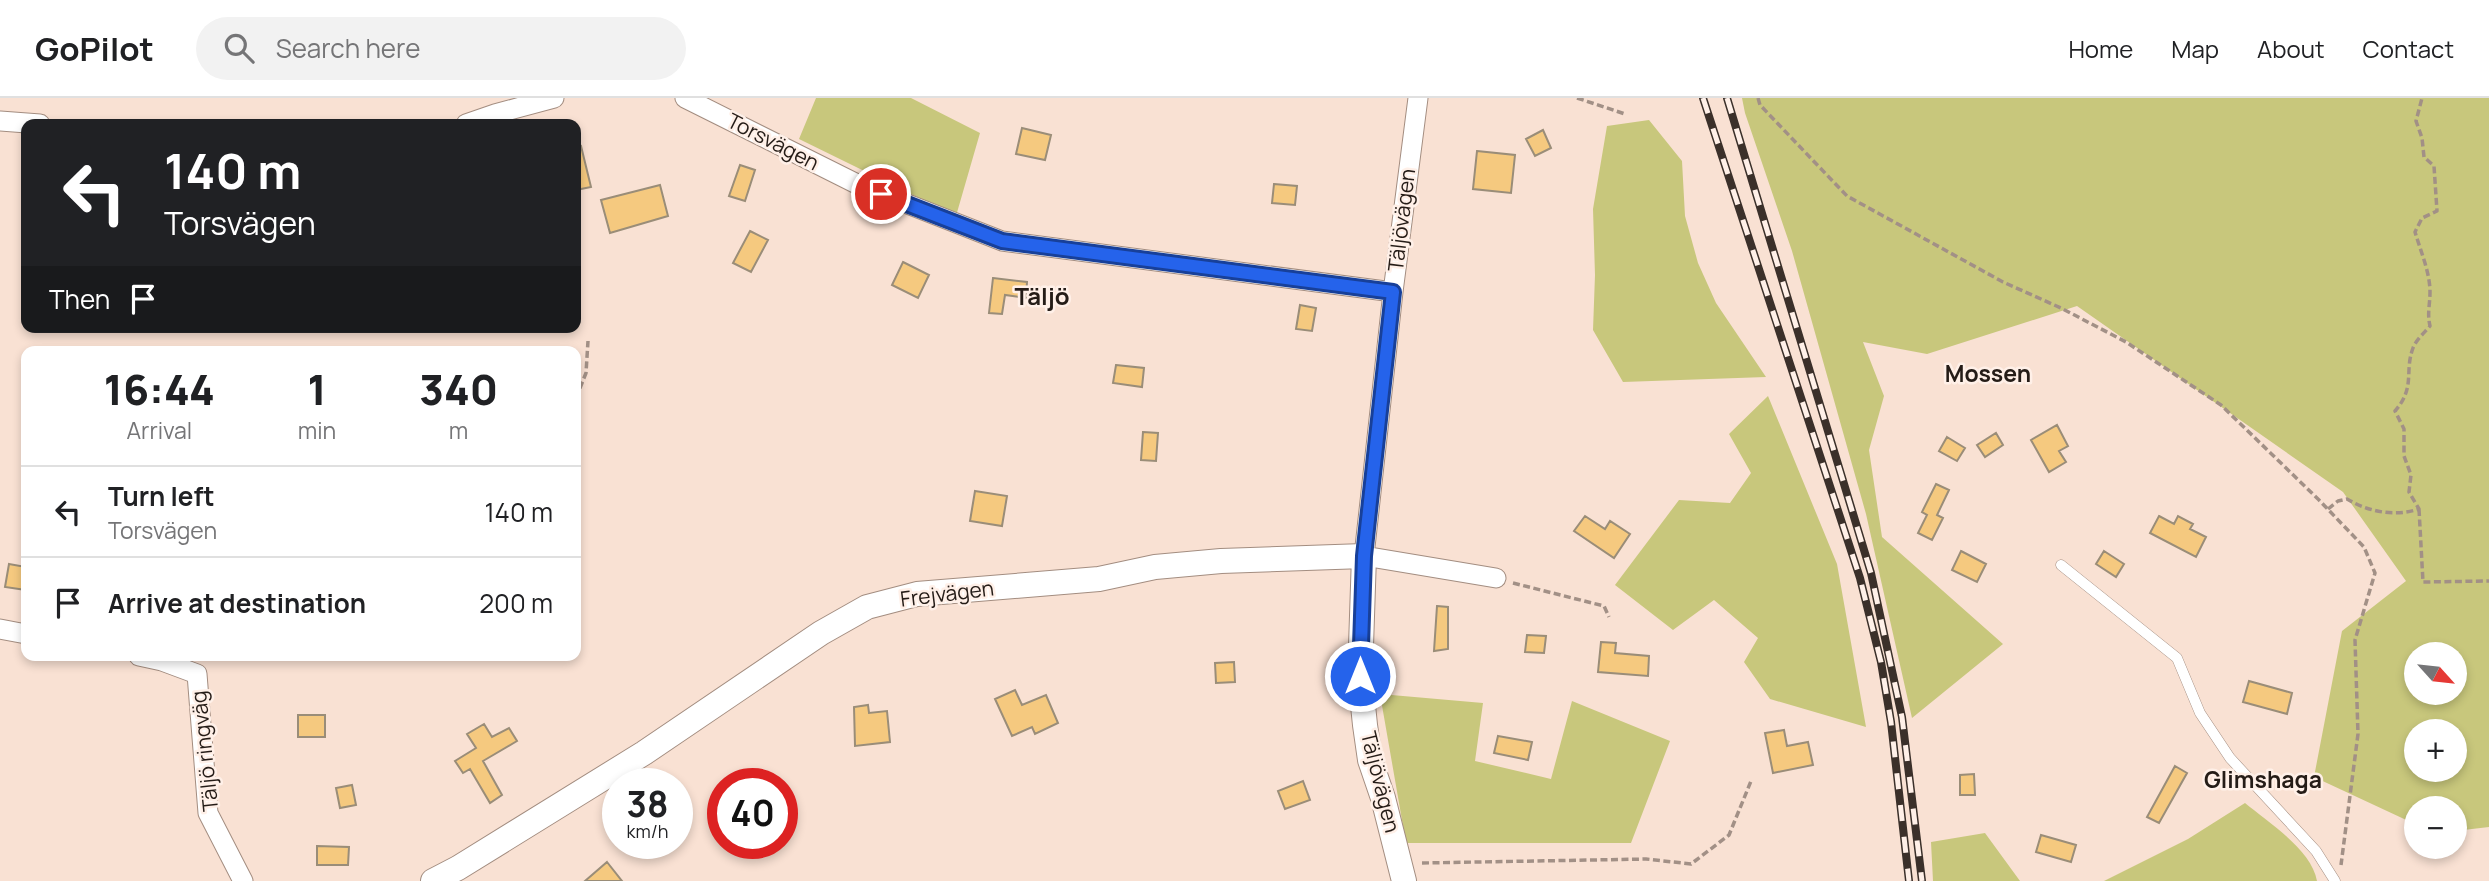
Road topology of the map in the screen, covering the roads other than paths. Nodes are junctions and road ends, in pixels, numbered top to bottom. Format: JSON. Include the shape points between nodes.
{"nodes":[{"id":1,"x":554,"y":98,"type":"edge"},
{"id":2,"x":685,"y":98,"type":"edge"},
{"id":3,"x":1418,"y":98,"type":"edge"},
{"id":4,"x":480,"y":119,"type":"edge"},
{"id":5,"x":0,"y":121,"type":"edge"},
{"id":6,"x":21,"y":123,"type":"edge"},
{"id":7,"x":1393,"y":292,"type":"junction"},
{"id":8,"x":1364,"y":556,"type":"junction"},
{"id":9,"x":2061,"y":565,"type":"dead end"},
{"id":10,"x":1496,"y":578,"type":"road end"},
{"id":11,"x":0,"y":629,"type":"edge"},
{"id":12,"x":21,"y":633,"type":"edge"},
{"id":13,"x":162,"y":661,"type":"edge"},
{"id":14,"x":1402,"y":872,"type":"edge"},
{"id":15,"x":243,"y":881,"type":"edge"},
{"id":16,"x":433,"y":881,"type":"edge"},
{"id":17,"x":2335,"y":881,"type":"edge"}],
"edges":[{"from":1,"to":4,"type":"street"},
{"from":2,"to":7,"type":"street","name":"Torsvägen","via":[[859,185],[1002,241]]},
{"from":3,"to":7,"type":"street","name":"Täljövägen"},
{"from":5,"to":6,"type":"street"},
{"from":7,"to":8,"type":"street","name":"Täljövägen"},
{"from":8,"to":10,"type":"street","name":"Frejvägen"},
{"from":8,"to":14,"type":"street","name":"Täljövägen","via":[[1360,676],[1365,725],[1370,760]]},
{"from":8,"to":16,"type":"street","name":"Frejvägen","via":[[1155,567],[1099,579],[917,594],[867,607],[644,753]]},
{"from":9,"to":17,"type":"lane","via":[[2177,658],[2200,713],[2230,758],[2316,851]]},
{"from":11,"to":12,"type":"street"},
{"from":13,"to":15,"type":"street","name":"Täljö ringväg","via":[[197,674],[208,813]]}]}
